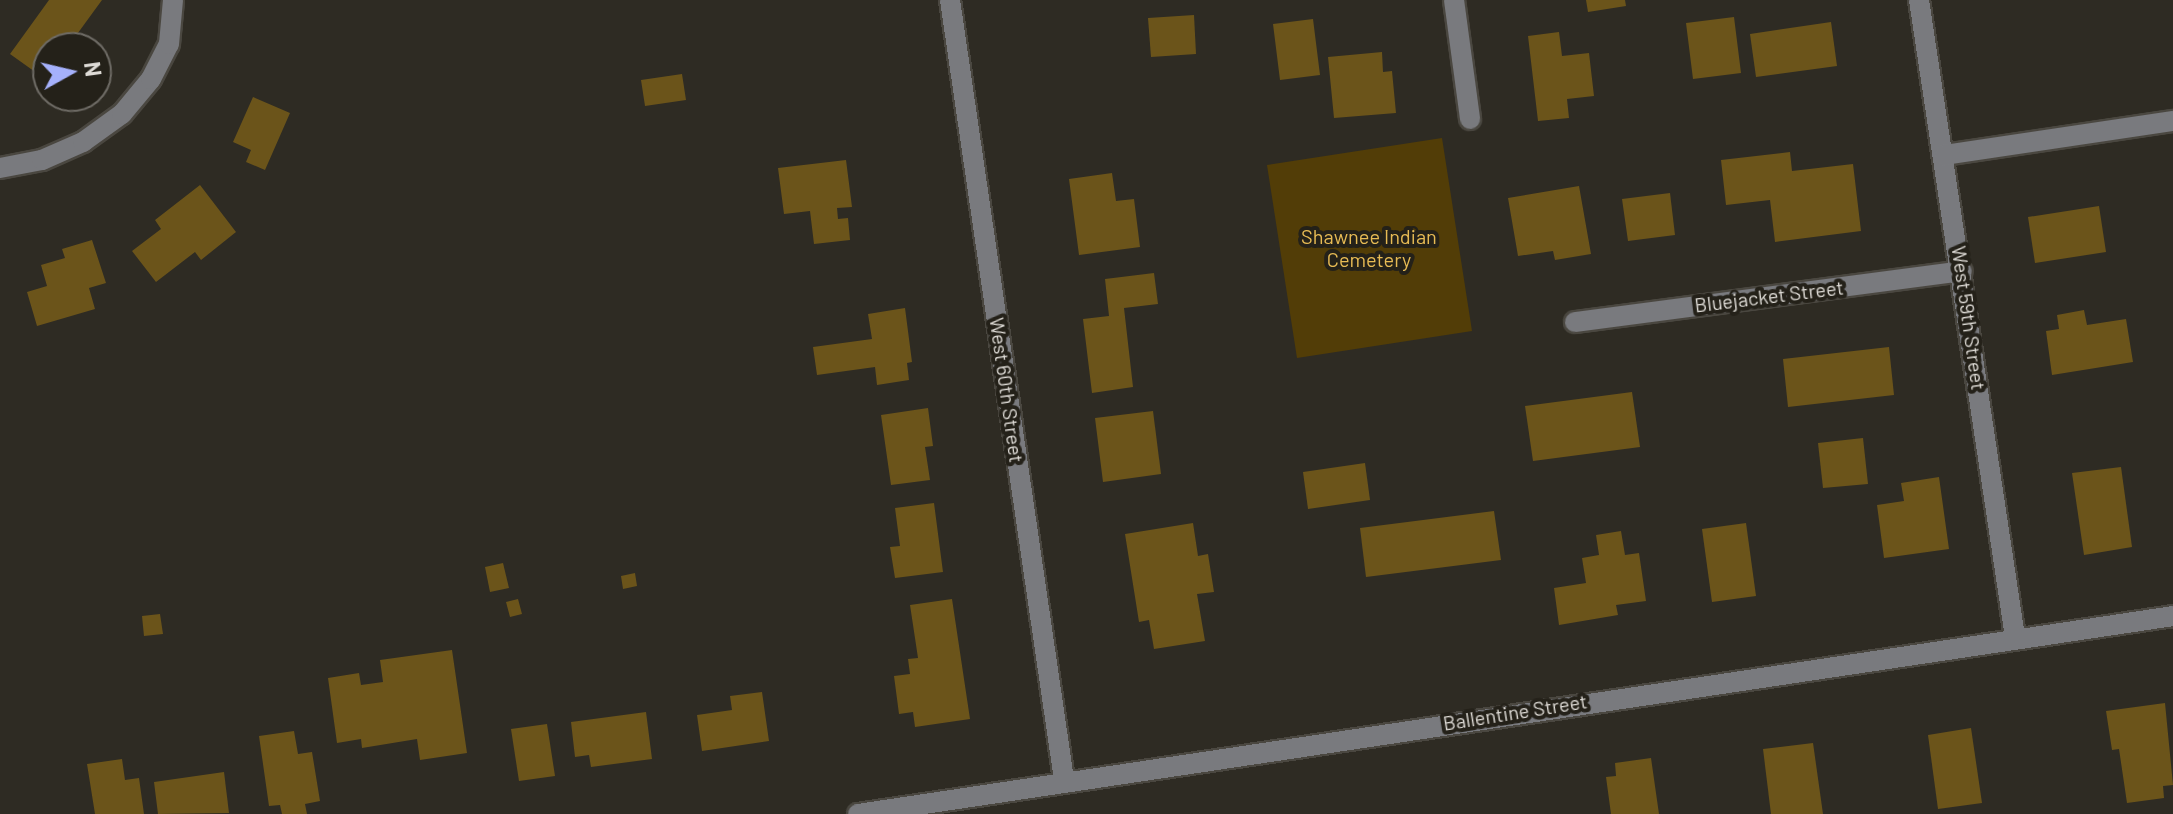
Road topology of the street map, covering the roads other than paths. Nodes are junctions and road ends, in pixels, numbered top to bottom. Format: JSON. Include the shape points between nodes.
{"nodes":[{"id":1,"x":173,"y":0,"type":"edge"},
{"id":2,"x":950,"y":0,"type":"edge"},
{"id":3,"x":1454,"y":0,"type":"edge"},
{"id":4,"x":1919,"y":0,"type":"edge"},
{"id":5,"x":1470,"y":119,"type":"dead end"},
{"id":6,"x":2173,"y":121,"type":"edge"},
{"id":7,"x":1945,"y":155,"type":"junction"},
{"id":8,"x":0,"y":168,"type":"edge"},
{"id":9,"x":1962,"y":271,"type":"junction"},
{"id":10,"x":1575,"y":322,"type":"dead end"},
{"id":11,"x":2173,"y":616,"type":"edge"},
{"id":12,"x":2015,"y":637,"type":"junction"},
{"id":13,"x":1064,"y":780,"type":"junction"},
{"id":14,"x":858,"y":814,"type":"edge"}],
"edges":[{"from":1,"to":8,"type":"street","via":[[169,44],[151,79],[122,114],[83,142],[42,160]]},
{"from":2,"to":13,"type":"street","name":"West 60th Street"},
{"from":3,"to":5,"type":"street"},
{"from":4,"to":7,"type":"street","name":"West 59th Street"},
{"from":6,"to":7,"type":"street"},
{"from":7,"to":9,"type":"street","name":"West 59th Street"},
{"from":9,"to":10,"type":"street","name":"Bluejacket Street"},
{"from":9,"to":12,"type":"street","name":"West 59th Street"},
{"from":11,"to":12,"type":"street","name":"Ballentine Street"},
{"from":12,"to":13,"type":"street","name":"Ballentine Street"},
{"from":13,"to":14,"type":"street","name":"Ballentine Street"}]}
